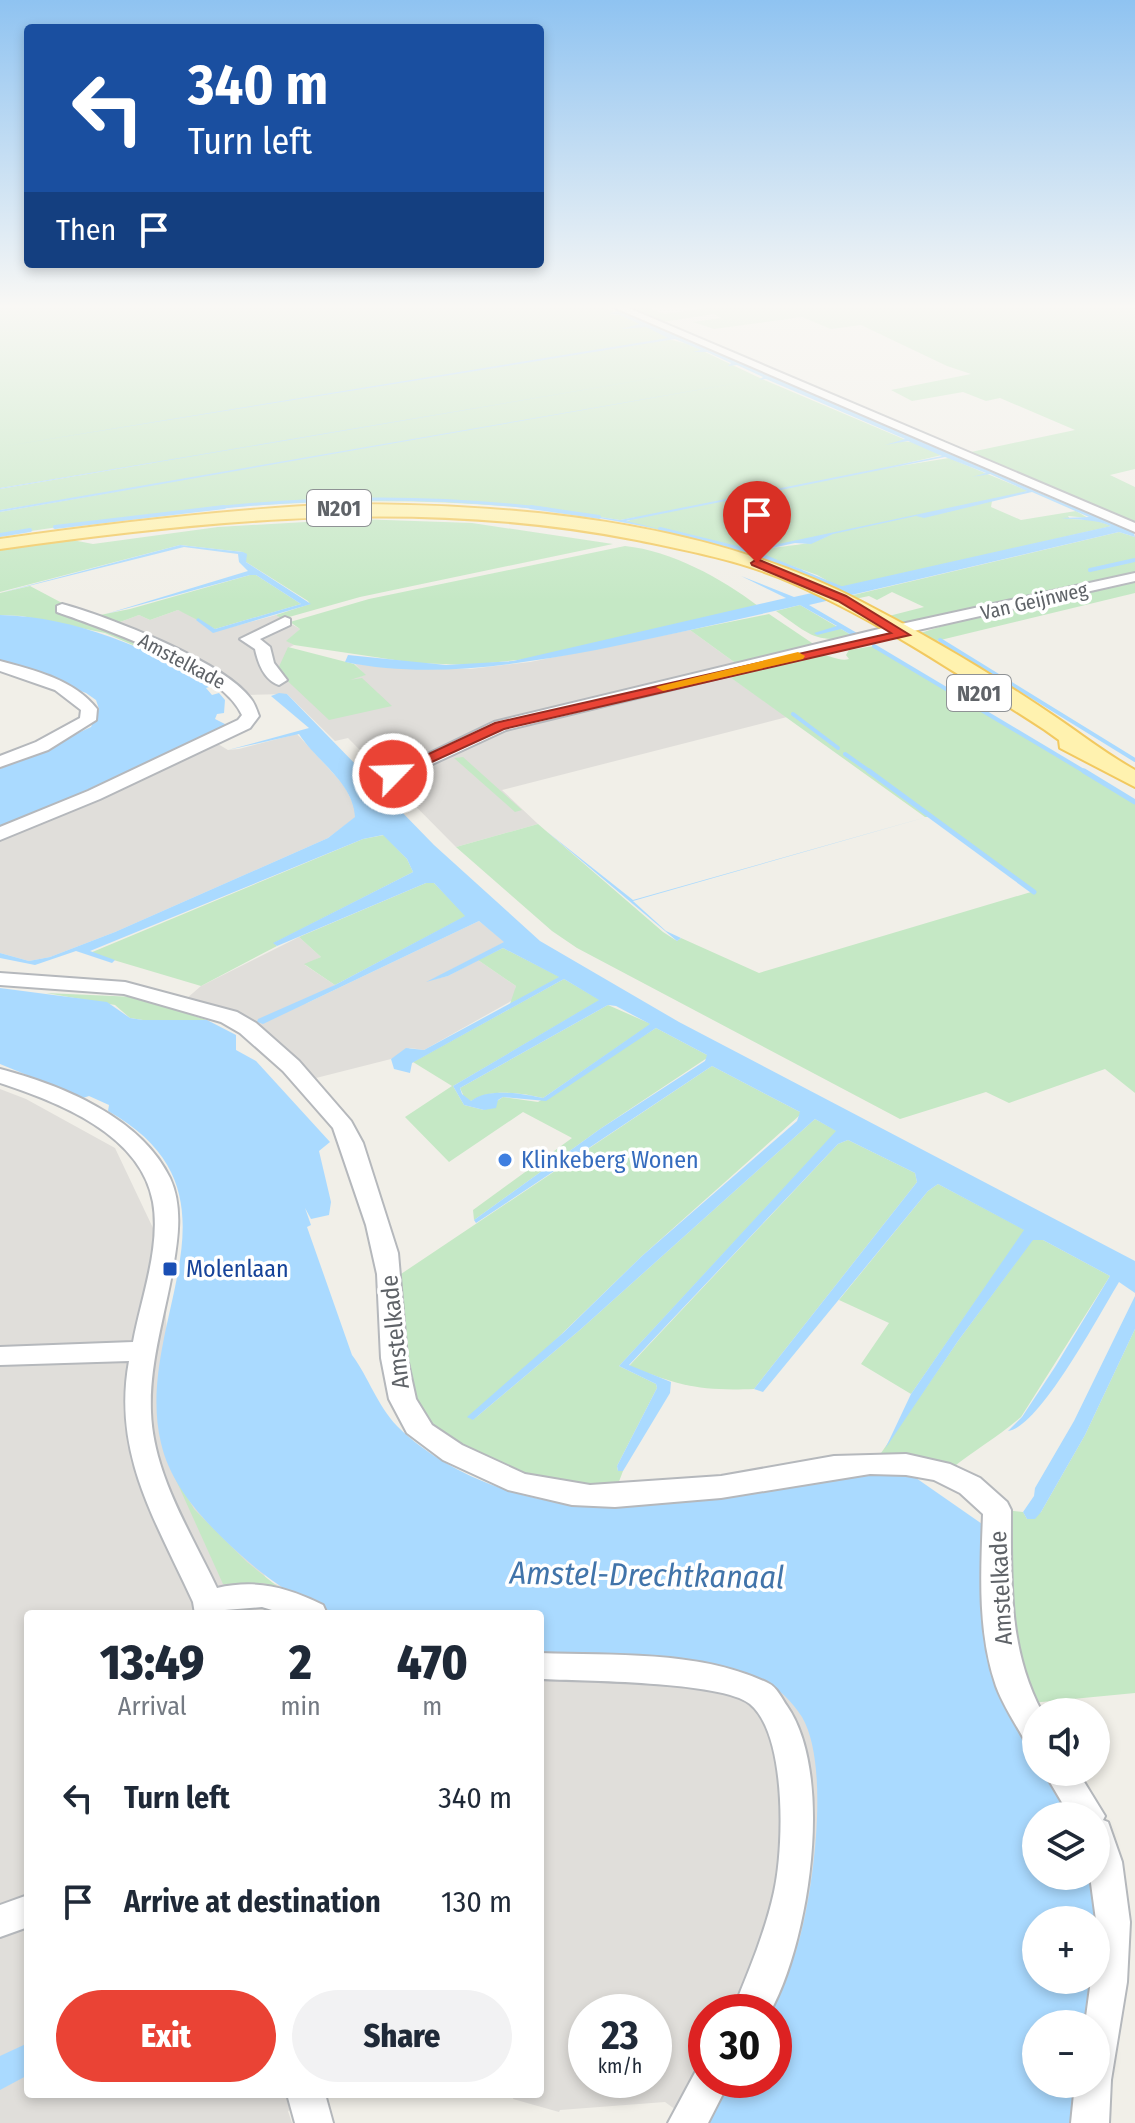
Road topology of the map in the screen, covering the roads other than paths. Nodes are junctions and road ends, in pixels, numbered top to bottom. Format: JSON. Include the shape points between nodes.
{"nodes":[{"id":1,"x":843,"y":403,"type":"edge"},
{"id":2,"x":1131,"y":526,"type":"edge"},
{"id":3,"x":0,"y":544,"type":"edge"},
{"id":4,"x":1135,"y":577,"type":"edge"},
{"id":5,"x":62,"y":609,"type":"dead end"},
{"id":6,"x":285,"y":622,"type":"dead end"},
{"id":7,"x":893,"y":634,"type":"junction"},
{"id":8,"x":0,"y":666,"type":"edge"},
{"id":9,"x":279,"y":680,"type":"dead end"},
{"id":10,"x":0,"y":762,"type":"edge"},
{"id":11,"x":383,"y":780,"type":"dead end"},
{"id":12,"x":1135,"y":780,"type":"edge"},
{"id":13,"x":0,"y":834,"type":"edge"},
{"id":14,"x":0,"y":979,"type":"edge"},
{"id":15,"x":0,"y":1076,"type":"edge"},
{"id":16,"x":144,"y":1351,"type":"junction"},
{"id":17,"x":0,"y":1356,"type":"edge"},
{"id":18,"x":209,"y":1608,"type":"edge"},
{"id":19,"x":305,"y":1610,"type":"edge"},
{"id":20,"x":544,"y":1666,"type":"edge"},
{"id":21,"x":1022,"y":1705,"type":"edge"},
{"id":22,"x":1109,"y":1890,"type":"edge"},
{"id":23,"x":24,"y":1912,"type":"edge"},
{"id":24,"x":0,"y":1921,"type":"edge"},
{"id":25,"x":760,"y":1994,"type":"edge"},
{"id":26,"x":1105,"y":2010,"type":"edge"},
{"id":27,"x":307,"y":2098,"type":"edge"},
{"id":28,"x":701,"y":2098,"type":"edge"},
{"id":29,"x":1093,"y":2098,"type":"edge"},
{"id":30,"x":314,"y":2123,"type":"edge"},
{"id":31,"x":687,"y":2123,"type":"edge"},
{"id":32,"x":1090,"y":2123,"type":"edge"}],
"edges":[{"from":1,"to":2,"type":"street"},
{"from":3,"to":7,"type":"main road","number":"N201","via":[[234,513],[383,507],[532,516],[677,543],[823,594]]},
{"from":4,"to":7,"type":"street","name":"Van Geijnweg"},
{"from":5,"to":13,"type":"street","name":"Amstelkade","via":[[129,633],[223,682],[247,700],[251,716],[94,795]]},
{"from":6,"to":9,"type":"street","via":[[248,639],[262,647],[266,664]]},
{"from":7,"to":11,"type":"street","name":"Van Geijnweg","via":[[500,726]]},
{"from":7,"to":12,"type":"main road","number":"N201","via":[[1027,721]]},
{"from":8,"to":10,"type":"street","via":[[64,689],[89,709],[88,720],[66,734]]},
{"from":14,"to":21,"type":"street","name":"Amstelkade","via":[[99,984],[195,1006],[248,1028],[291,1066],[343,1126],[351,1143],[387,1253],[396,1385],[406,1407],[423,1434],[483,1469],[563,1494],[608,1496],[726,1486],[861,1463],[927,1468],[971,1484],[997,1510],[996,1595],[1002,1647]]},
{"from":15,"to":16,"type":"street","via":[[124,1135],[158,1175],[166,1205]]},
{"from":16,"to":17,"type":"street"},
{"from":16,"to":18,"type":"street","via":[[137,1415],[141,1447]]},
{"from":18,"to":19,"type":"street","via":[[243,1593],[264,1593]]},
{"from":20,"to":25,"type":"street","via":[[717,1679],[761,1694],[785,1729],[797,1805],[792,1890]]},
{"from":22,"to":26,"type":"street","via":[[1112,1961]]},
{"from":23,"to":24,"type":"street"},
{"from":27,"to":30,"type":"street"},
{"from":28,"to":31,"type":"street"},
{"from":29,"to":32,"type":"street"}]}
